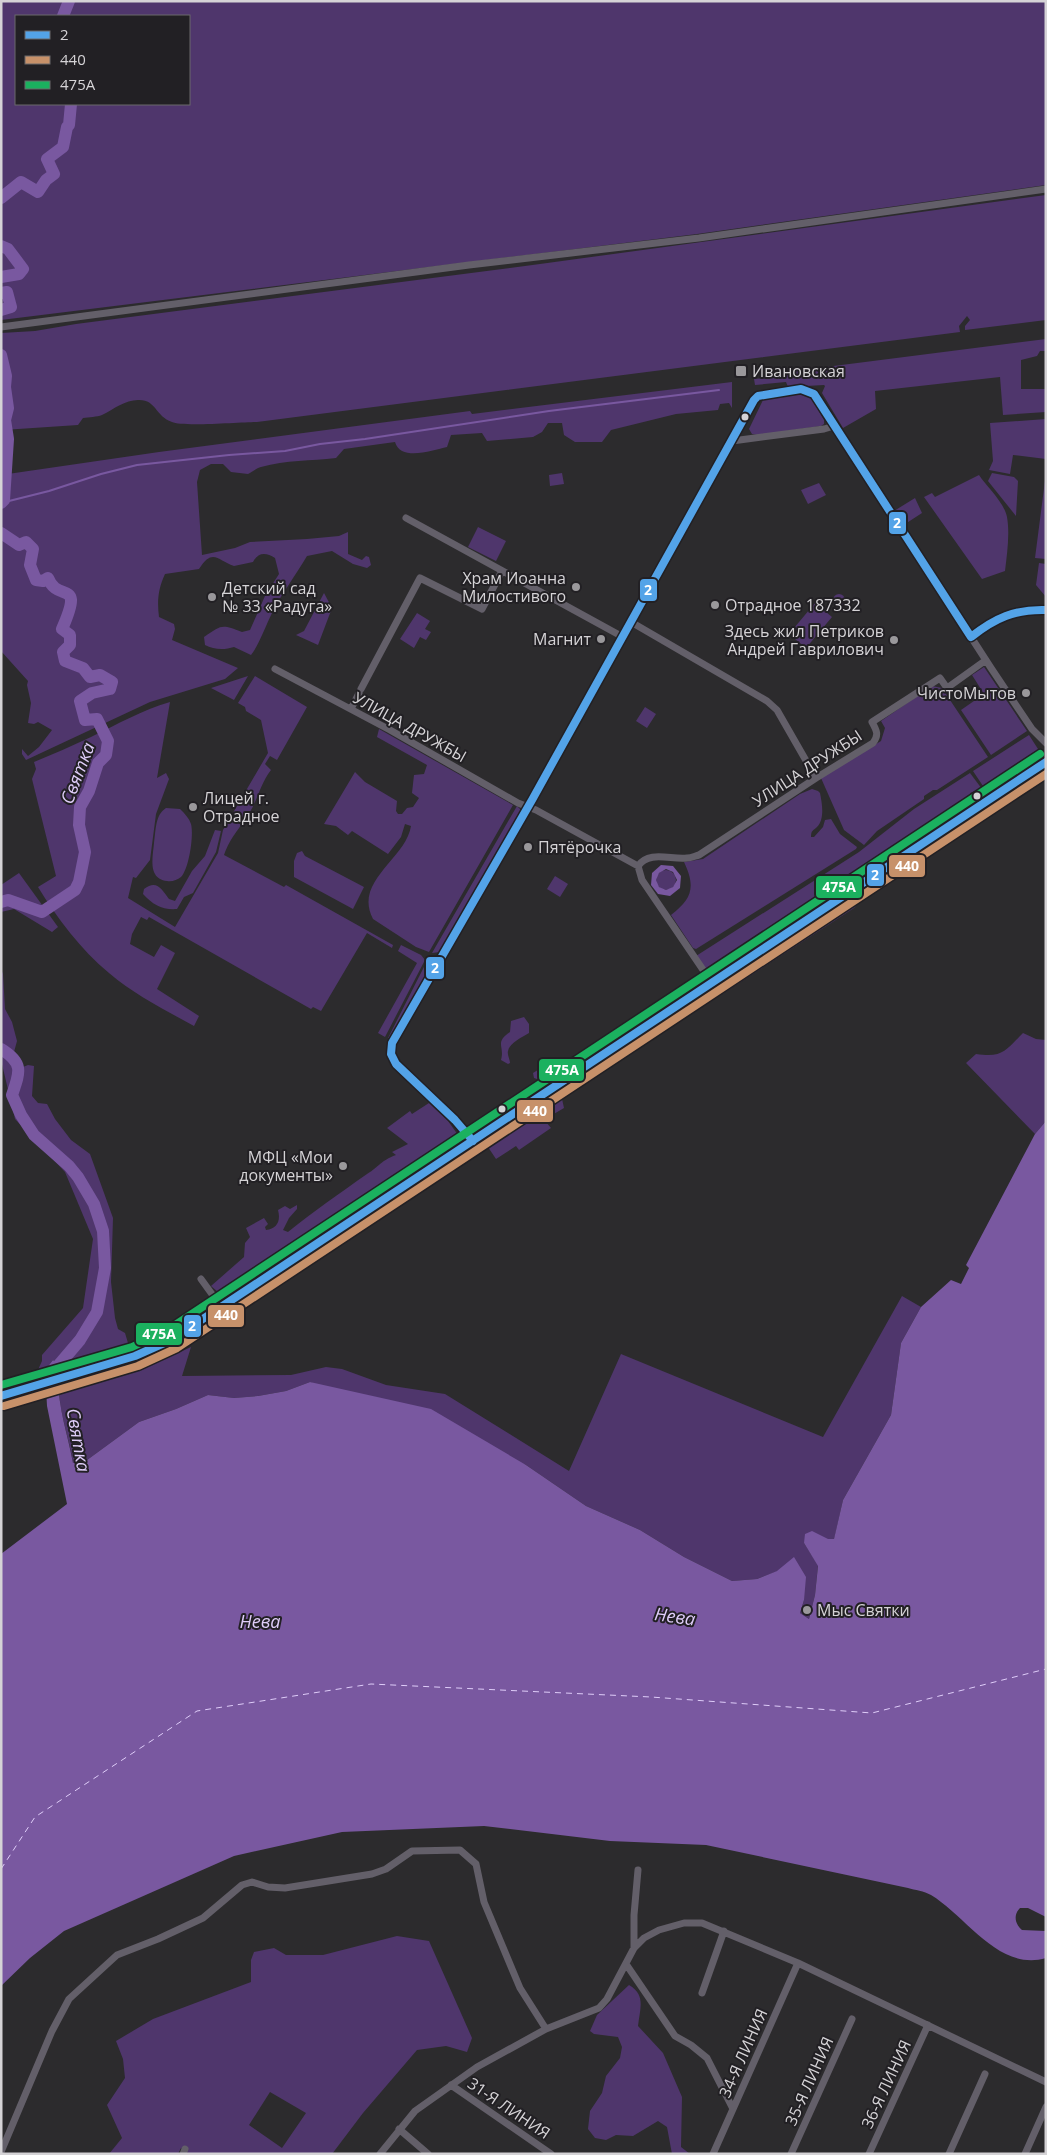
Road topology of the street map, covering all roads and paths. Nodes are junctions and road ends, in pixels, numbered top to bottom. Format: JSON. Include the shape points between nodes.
{"nodes":[{"id":1,"x":1046,"y":189,"type":"edge"},
{"id":2,"x":1,"y":327,"type":"edge"},
{"id":3,"x":834,"y":426,"type":"junction"},
{"id":4,"x":732,"y":441,"type":"junction"},
{"id":5,"x":406,"y":518,"type":"dead end"},
{"id":6,"x":502,"y":571,"type":"junction"},
{"id":7,"x":1046,"y":610,"type":"edge"},
{"id":8,"x":631,"y":622,"type":"junction"},
{"id":9,"x":623,"y":637,"type":"junction"},
{"id":10,"x":971,"y":637,"type":"junction"},
{"id":11,"x":986,"y":660,"type":"junction"},
{"id":12,"x":275,"y":668,"type":"dead end"},
{"id":13,"x":351,"y":710,"type":"junction"},
{"id":14,"x":1046,"y":743,"type":"edge"},
{"id":15,"x":1046,"y":762,"type":"edge"},
{"id":16,"x":816,"y":778,"type":"junction"},
{"id":17,"x":528,"y":807,"type":"junction"},
{"id":18,"x":638,"y":866,"type":"junction"},
{"id":19,"x":712,"y":984,"type":"junction"},
{"id":20,"x":473,"y":1141,"type":"junction"},
{"id":21,"x":201,"y":1279,"type":"dead end"},
{"id":22,"x":222,"y":1308,"type":"junction"},
{"id":23,"x":1,"y":1396,"type":"edge"},
{"id":24,"x":638,"y":1870,"type":"dead end"},
{"id":25,"x":724,"y":1931,"type":"junction"},
{"id":26,"x":634,"y":1948,"type":"junction"},
{"id":27,"x":798,"y":1962,"type":"junction"},
{"id":28,"x":626,"y":1964,"type":"junction"},
{"id":29,"x":702,"y":1993,"type":"dead end"},
{"id":30,"x":852,"y":2019,"type":"dead end"},
{"id":31,"x":928,"y":2025,"type":"junction"},
{"id":32,"x":546,"y":2029,"type":"junction"},
{"id":33,"x":985,"y":2074,"type":"dead end"},
{"id":34,"x":1046,"y":2082,"type":"edge"},
{"id":35,"x":451,"y":2085,"type":"junction"},
{"id":36,"x":1046,"y":2107,"type":"edge"},
{"id":37,"x":734,"y":2108,"type":"junction"},
{"id":38,"x":399,"y":2129,"type":"junction"},
{"id":39,"x":1,"y":2152,"type":"edge"},
{"id":40,"x":380,"y":2154,"type":"edge"},
{"id":41,"x":428,"y":2154,"type":"edge"},
{"id":42,"x":551,"y":2154,"type":"edge"},
{"id":43,"x":713,"y":2154,"type":"edge"},
{"id":44,"x":791,"y":2154,"type":"edge"},
{"id":45,"x":870,"y":2154,"type":"edge"},
{"id":46,"x":949,"y":2154,"type":"edge"},
{"id":47,"x":1025,"y":2154,"type":"edge"}],
"edges":[{"from":1,"to":2,"type":"street","via":[[700,238]]},
{"from":3,"to":4,"type":"street"},
{"from":3,"to":4,"type":"street","via":[[814,394],[801,389],[758,396]]},
{"from":3,"to":10,"type":"street"},
{"from":4,"to":8,"type":"street"},
{"from":5,"to":6,"type":"street"},
{"from":6,"to":9,"type":"street"},
{"from":6,"to":13,"type":"street","via":[[482,609],[420,578]]},
{"from":7,"to":10,"type":"street","via":[[1002,614]]},
{"from":8,"to":9,"type":"street"},
{"from":8,"to":16,"type":"street","via":[[767,700]]},
{"from":9,"to":17,"type":"street"},
{"from":10,"to":11,"type":"street"},
{"from":11,"to":14,"type":"street","via":[[1032,729]]},
{"from":11,"to":16,"type":"street","name":"УЛИЦА ДРУЖБЫ","via":[[947,688],[940,678],[872,722],[878,732],[873,743]]},
{"from":12,"to":13,"type":"street","name":"УЛИЦА ДРУЖБЫ"},
{"from":13,"to":17,"type":"street","name":"УЛИЦА ДРУЖБЫ"},
{"from":15,"to":19,"type":"main road"},
{"from":16,"to":18,"type":"street","name":"УЛИЦА ДРУЖБЫ","via":[[699,855],[652,857],[642,860]]},
{"from":17,"to":18,"type":"street","name":"УЛИЦА ДРУЖБЫ"},
{"from":17,"to":20,"type":"street","via":[[391,1048],[396,1064]]},
{"from":18,"to":19,"type":"street","via":[[642,880]]},
{"from":19,"to":20,"type":"main road"},
{"from":20,"to":22,"type":"main road"},
{"from":21,"to":22,"type":"street"},
{"from":22,"to":23,"type":"main road","via":[[162,1344],[135,1356]]},
{"from":24,"to":26,"type":"street"},
{"from":25,"to":26,"type":"street","via":[[702,1923],[684,1923],[659,1930]]},
{"from":25,"to":27,"type":"street"},
{"from":25,"to":29,"type":"street"},
{"from":26,"to":28,"type":"street"},
{"from":27,"to":31,"type":"street"},
{"from":27,"to":37,"type":"street","name":"34-Я ЛИНИЯ"},
{"from":28,"to":32,"type":"street","via":[[599,2008]]},
{"from":28,"to":37,"type":"street","via":[[675,2036],[707,2058]]},
{"from":30,"to":44,"type":"street","name":"35-Я ЛИНИЯ"},
{"from":31,"to":34,"type":"street"},
{"from":31,"to":45,"type":"street","name":"36-Я ЛИНИЯ"},
{"from":32,"to":35,"type":"street"},
{"from":32,"to":39,"type":"street","via":[[516,1979],[484,1902],[476,1864],[460,1850],[412,1851],[386,1869],[372,1874],[285,1888],[252,1882],[242,1885],[203,1918],[117,1954],[69,1999],[52,2031]]},
{"from":33,"to":46,"type":"street"},
{"from":35,"to":38,"type":"street","via":[[415,2110]]},
{"from":35,"to":42,"type":"street","name":"31-Я ЛИНИЯ"},
{"from":36,"to":47,"type":"street"},
{"from":37,"to":43,"type":"street","name":"34-Я ЛИНИЯ"},
{"from":38,"to":40,"type":"street"},
{"from":38,"to":41,"type":"street"}]}
